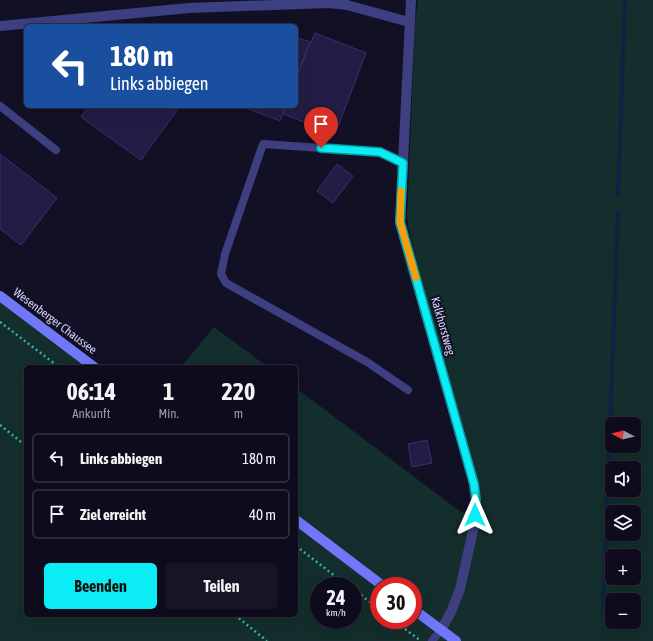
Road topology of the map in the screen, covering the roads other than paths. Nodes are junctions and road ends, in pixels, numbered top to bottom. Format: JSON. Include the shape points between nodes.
{"nodes":[{"id":1,"x":411,"y":0,"type":"edge"},
{"id":2,"x":409,"y":22,"type":"junction"},
{"id":3,"x":0,"y":26,"type":"edge"},
{"id":4,"x":0,"y":106,"type":"edge"},
{"id":5,"x":56,"y":150,"type":"dead end"},
{"id":6,"x":403,"y":163,"type":"junction"},
{"id":7,"x":0,"y":296,"type":"edge"},
{"id":8,"x":91,"y":365,"type":"edge"},
{"id":9,"x":408,"y":390,"type":"dead end"},
{"id":10,"x":298,"y":522,"type":"edge"},
{"id":11,"x":371,"y":577,"type":"edge"},
{"id":12,"x":422,"y":616,"type":"edge"},
{"id":13,"x":441,"y":630,"type":"junction"},
{"id":14,"x":432,"y":641,"type":"edge"},
{"id":15,"x":456,"y":641,"type":"edge"}],
"edges":[{"from":1,"to":2,"type":"street","name":"Kalkhorstweg"},
{"from":2,"to":3,"type":"street","via":[[347,5],[329,3],[189,8]]},
{"from":2,"to":6,"type":"street","name":"Kalkhorstweg"},
{"from":4,"to":5,"type":"lane"},
{"from":6,"to":9,"type":"lane","via":[[380,152],[263,144],[225,254],[221,274],[226,283],[367,362]]},
{"from":6,"to":13,"type":"street","name":"Kalkhorstweg","via":[[400,222],[472,476],[476,500],[474,526],[460,589]]},
{"from":7,"to":8,"type":"main road","name":"Wesenberger Chaussee"},
{"from":10,"to":11,"type":"main road"},
{"from":12,"to":13,"type":"main road"},
{"from":13,"to":14,"type":"lane"},
{"from":13,"to":15,"type":"main road"}]}
